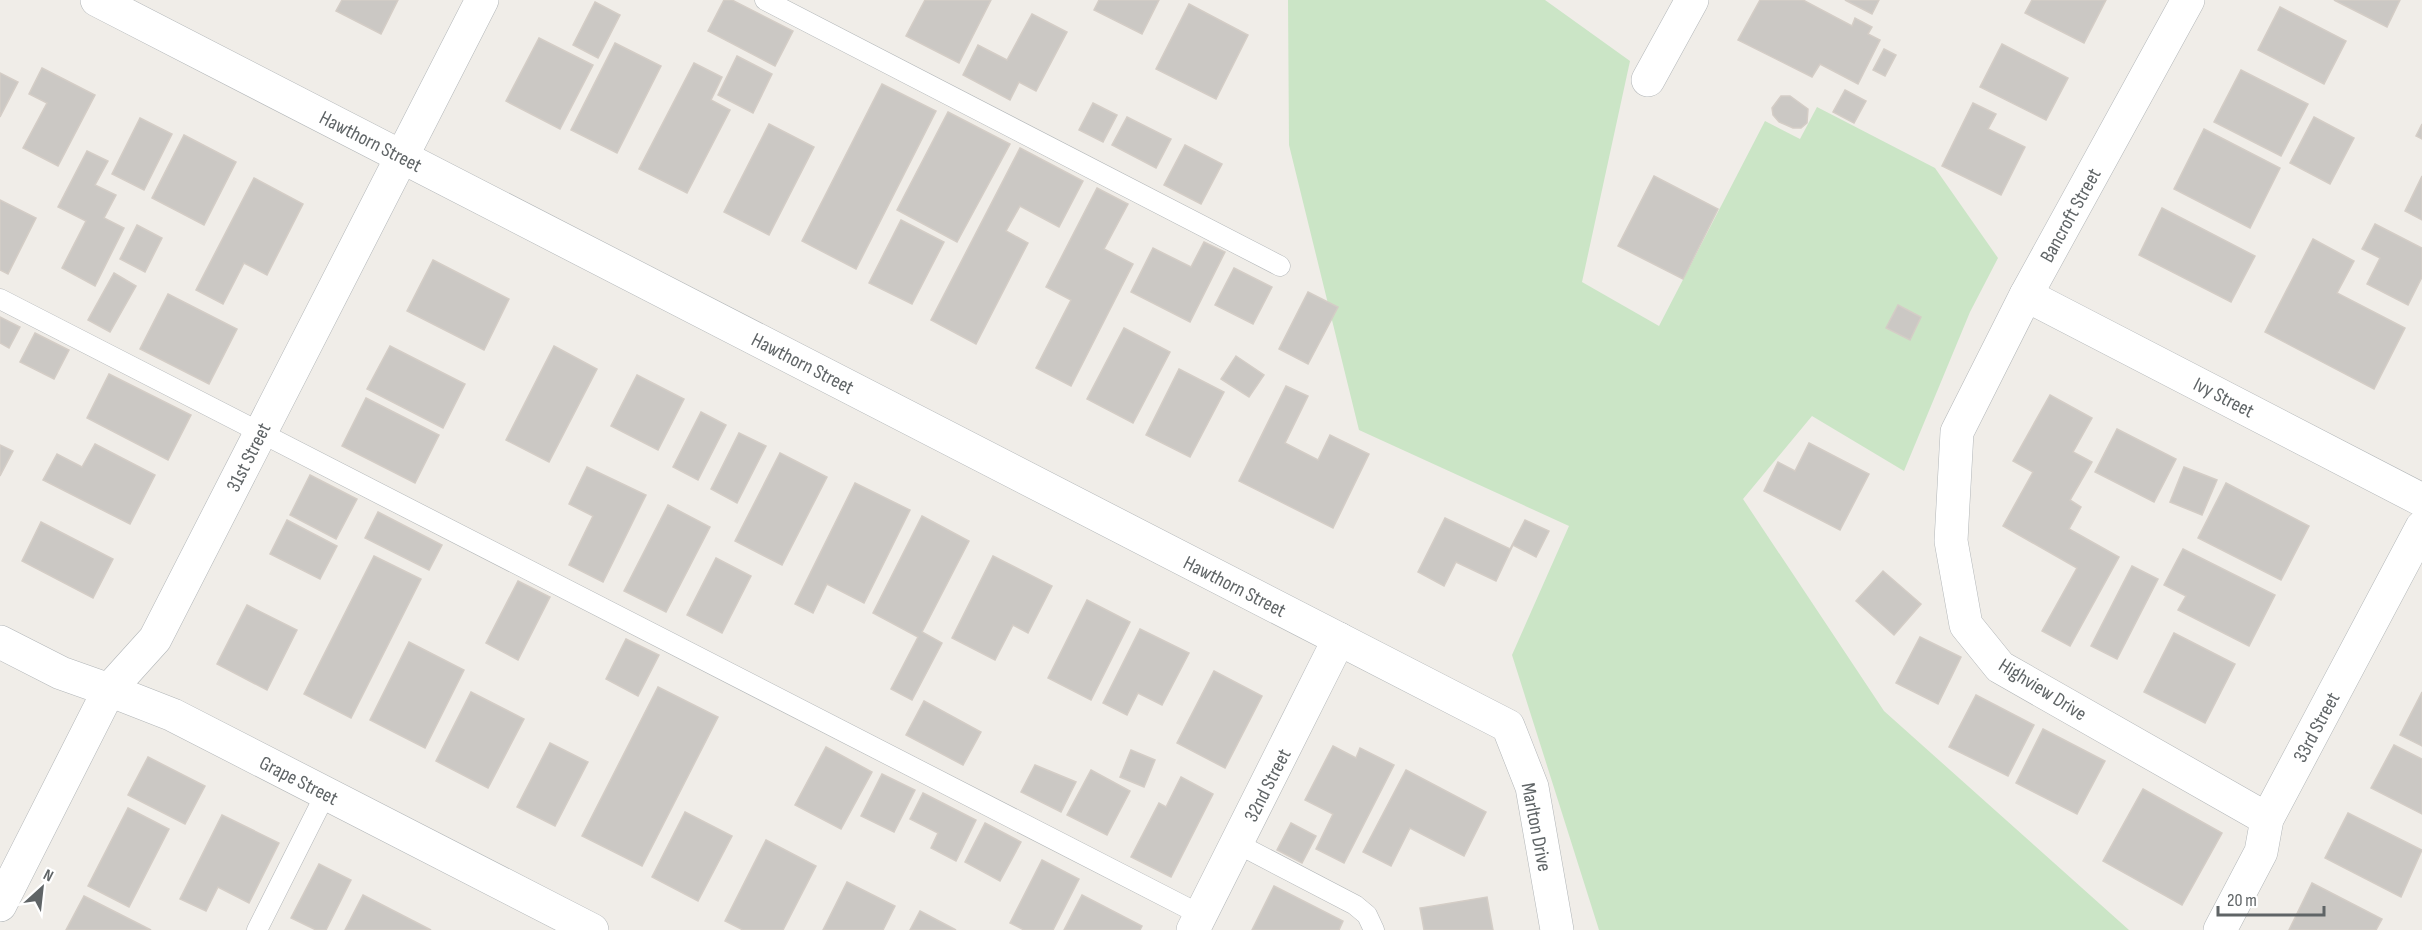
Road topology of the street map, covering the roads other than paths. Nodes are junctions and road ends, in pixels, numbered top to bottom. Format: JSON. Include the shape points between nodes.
{"nodes":[{"id":1,"x":97,"y":0,"type":"edge"},
{"id":2,"x":482,"y":0,"type":"edge"},
{"id":3,"x":765,"y":0,"type":"edge"},
{"id":4,"x":1692,"y":0,"type":"edge"},
{"id":5,"x":2188,"y":0,"type":"edge"},
{"id":6,"x":1648,"y":80,"type":"dead end"},
{"id":7,"x":402,"y":156,"type":"junction"},
{"id":8,"x":1280,"y":266,"type":"dead end"},
{"id":9,"x":2026,"y":295,"type":"junction"},
{"id":10,"x":0,"y":299,"type":"edge"},
{"id":11,"x":1957,"y":432,"type":"joint"},
{"id":12,"x":260,"y":434,"type":"junction"},
{"id":13,"x":2422,"y":500,"type":"edge"},
{"id":14,"x":2422,"y":527,"type":"edge"},
{"id":15,"x":1339,"y":639,"type":"junction"},
{"id":16,"x":0,"y":642,"type":"edge"},
{"id":17,"x":109,"y":690,"type":"junction"},
{"id":18,"x":1508,"y":726,"type":"joint"},
{"id":19,"x":326,"y":794,"type":"junction"},
{"id":20,"x":2267,"y":819,"type":"junction"},
{"id":21,"x":1238,"y":844,"type":"junction"},
{"id":22,"x":0,"y":905,"type":"edge"},
{"id":23,"x":542,"y":919,"type":"edge"},
{"id":24,"x":1197,"y":923,"type":"edge"},
{"id":25,"x":257,"y":930,"type":"edge"},
{"id":26,"x":592,"y":930,"type":"edge"},
{"id":27,"x":1374,"y":930,"type":"edge"},
{"id":28,"x":1557,"y":930,"type":"edge"},
{"id":29,"x":2220,"y":930,"type":"edge"}],
"edges":[{"from":1,"to":7,"type":"street","name":"Hawthorn Street"},
{"from":2,"to":7,"type":"street","name":"31st Street"},
{"from":3,"to":8,"type":"lane"},
{"from":4,"to":6,"type":"street"},
{"from":5,"to":9,"type":"street","name":"Bancroft Street"},
{"from":7,"to":12,"type":"street","name":"31st Street"},
{"from":7,"to":15,"type":"street","name":"Hawthorn Street"},
{"from":9,"to":11,"type":"street","name":"Bancroft Street"},
{"from":9,"to":13,"type":"street","name":"Ivy Street"},
{"from":10,"to":12,"type":"lane"},
{"from":11,"to":20,"type":"street","name":"Highview Drive","via":[[1951,542],[1966,625],[2000,667]]},
{"from":12,"to":17,"type":"street","name":"31st Street","via":[[155,639]]},
{"from":12,"to":24,"type":"lane"},
{"from":14,"to":20,"type":"street","name":"33rd Street"},
{"from":15,"to":18,"type":"street","name":"Hawthorn Street"},
{"from":15,"to":21,"type":"street","name":"32nd Street"},
{"from":16,"to":17,"type":"street","name":"Grape Street","via":[[61,673]]},
{"from":17,"to":19,"type":"street","name":"Grape Street","via":[[173,715]]},
{"from":17,"to":22,"type":"street","name":"31st Street"},
{"from":18,"to":28,"type":"street","name":"Marlton Drive","via":[[1532,787]]},
{"from":19,"to":23,"type":"street","name":"Grape Street"},
{"from":19,"to":25,"type":"lane"},
{"from":20,"to":29,"type":"street","name":"33rd Street","via":[[2261,852]]},
{"from":21,"to":24,"type":"street","name":"32nd Street"},
{"from":21,"to":27,"type":"lane","via":[[1355,905],[1367,915]]},
{"from":23,"to":26,"type":"street","name":"Grape Street"}]}
